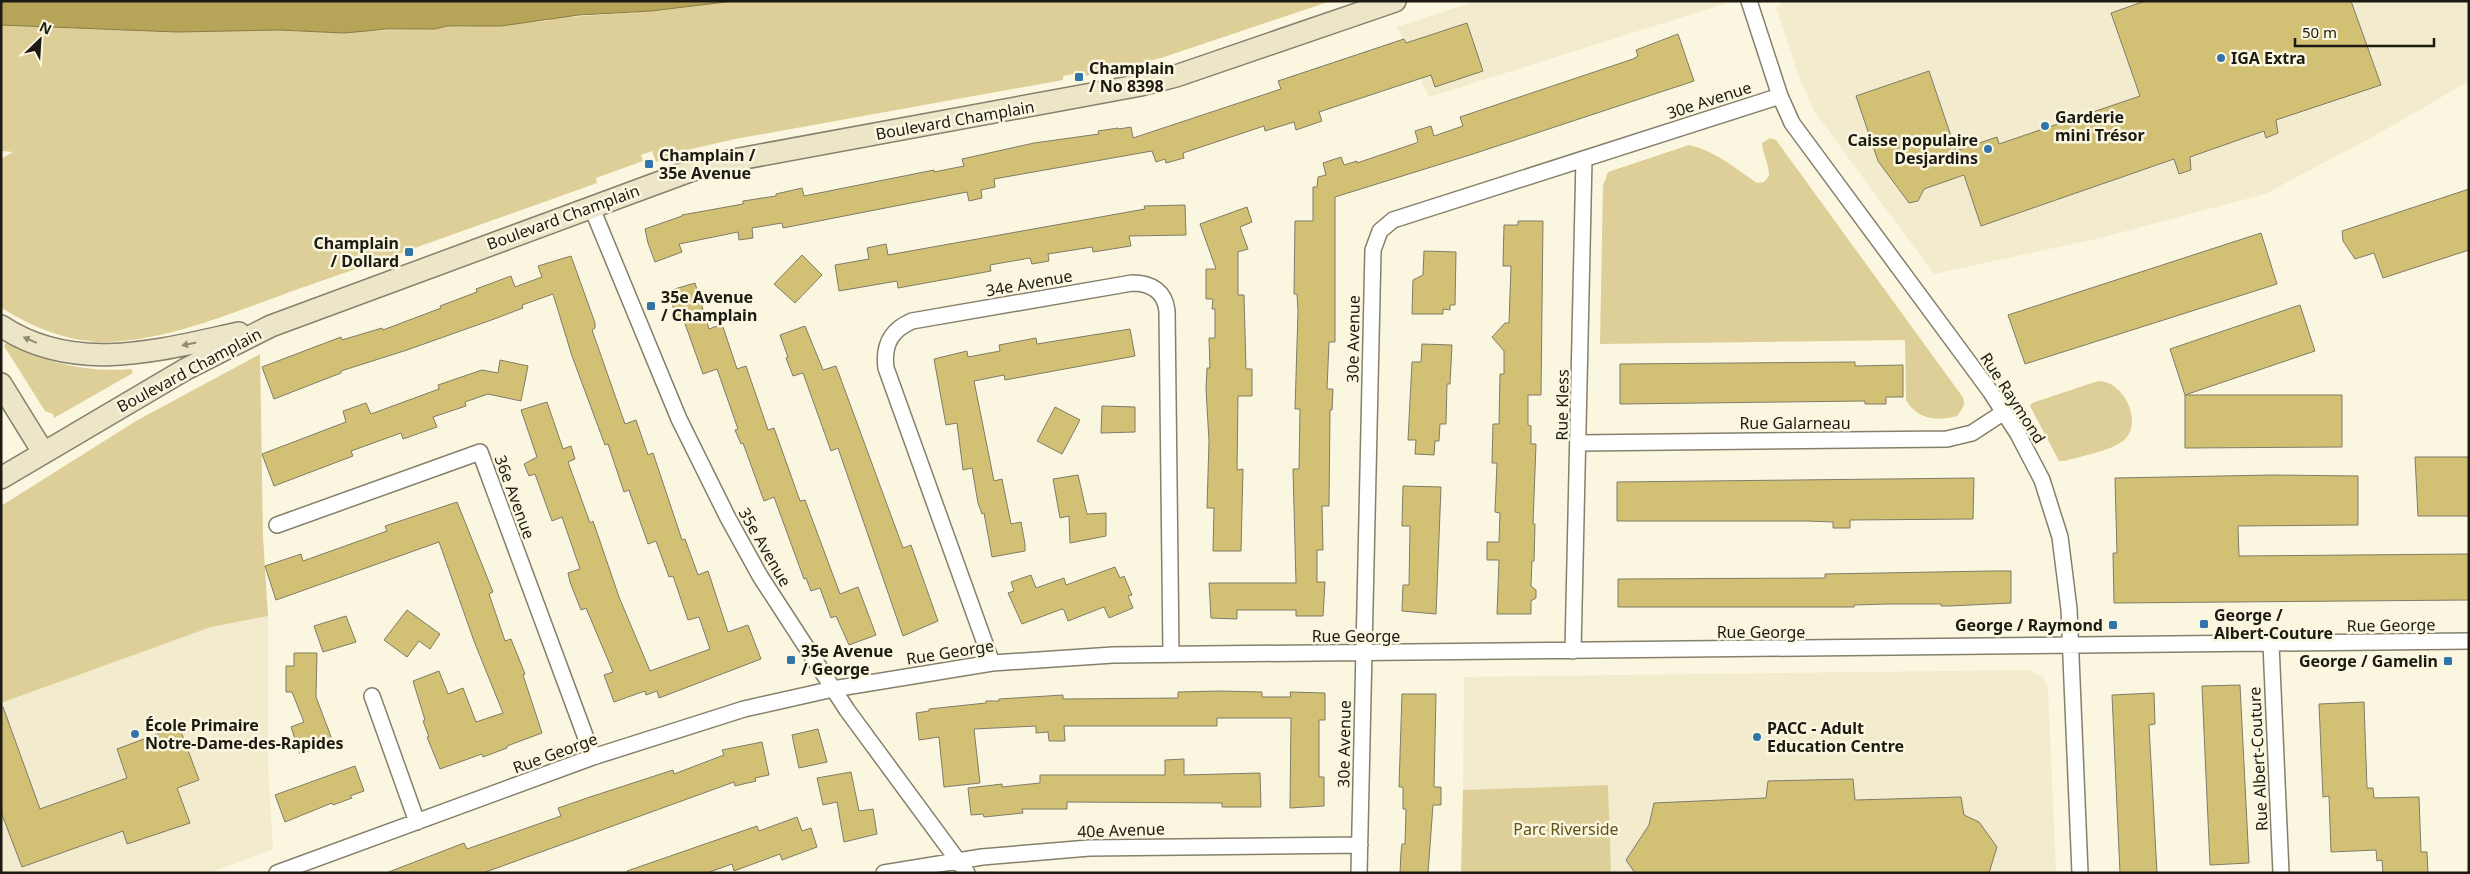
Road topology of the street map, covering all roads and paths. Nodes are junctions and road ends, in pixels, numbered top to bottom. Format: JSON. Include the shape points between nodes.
{"nodes":[{"id":1,"x":1395,"y":1,"type":"edge"},
{"id":2,"x":1750,"y":1,"type":"edge"},
{"id":3,"x":1780,"y":96,"type":"junction"},
{"id":4,"x":1584,"y":159,"type":"junction"},
{"id":5,"x":591,"y":206,"type":"junction"},
{"id":6,"x":1,"y":326,"type":"edge"},
{"id":7,"x":271,"y":326,"type":"junction"},
{"id":8,"x":1,"y":384,"type":"edge"},
{"id":9,"x":2004,"y":412,"type":"junction"},
{"id":10,"x":1578,"y":443,"type":"junction"},
{"id":11,"x":43,"y":452,"type":"junction"},
{"id":12,"x":1,"y":478,"type":"edge"},
{"id":13,"x":277,"y":525,"type":"dead end"},
{"id":14,"x":2469,"y":641,"type":"edge"},
{"id":15,"x":2271,"y":644,"type":"junction"},
{"id":16,"x":2069,"y":645,"type":"junction"},
{"id":17,"x":1573,"y":651,"type":"junction"},
{"id":18,"x":1171,"y":654,"type":"junction"},
{"id":19,"x":1364,"y":654,"type":"junction"},
{"id":20,"x":992,"y":663,"type":"junction"},
{"id":21,"x":833,"y":689,"type":"junction"},
{"id":22,"x":372,"y":696,"type":"dead end"},
{"id":23,"x":593,"y":757,"type":"junction"},
{"id":24,"x":417,"y":822,"type":"junction"},
{"id":25,"x":1360,"y":845,"type":"junction"},
{"id":26,"x":963,"y":866,"type":"edge"},
{"id":27,"x":277,"y":873,"type":"edge"},
{"id":28,"x":884,"y":873,"type":"edge"},
{"id":29,"x":1359,"y":873,"type":"edge"},
{"id":30,"x":2080,"y":873,"type":"edge"},
{"id":31,"x":2281,"y":873,"type":"edge"}],
"edges":[{"from":1,"to":5,"type":"main road","name":"Boulevard Champlain","via":[[1141,85],[723,162]]},
{"from":2,"to":3,"type":"street","name":"Rue Raymond"},
{"from":3,"to":4,"type":"street","name":"30e Avenue"},
{"from":3,"to":9,"type":"street","name":"Rue Raymond","via":[[1792,122]]},
{"from":4,"to":10,"type":"street","name":"Rue Kless"},
{"from":4,"to":19,"type":"street","name":"30e Avenue","via":[[1393,220],[1376,239],[1373,250]]},
{"from":5,"to":7,"type":"main road","name":"Boulevard Champlain"},
{"from":5,"to":21,"type":"street","name":"35e Avenue","via":[[656,369],[706,476],[760,576]]},
{"from":7,"to":6,"type":"main road","one_way":true,"via":[[133,355],[106,356],[57,349]]},
{"from":7,"to":11,"type":"main road","name":"Boulevard Champlain","via":[[186,368]]},
{"from":8,"to":11,"type":"main road"},
{"from":9,"to":10,"type":"street","name":"Rue Galarneau","via":[[1972,432],[1947,439]]},
{"from":9,"to":16,"type":"street","name":"Rue Raymond","via":[[2042,480],[2052,508],[2065,568]]},
{"from":10,"to":17,"type":"street","name":"Rue Kless"},
{"from":11,"to":12,"type":"main road","name":"Boulevard Champlain"},
{"from":13,"to":23,"type":"street","name":"36e Avenue","via":[[480,452]]},
{"from":14,"to":15,"type":"street","name":"Rue George"},
{"from":15,"to":16,"type":"street","name":"Rue George"},
{"from":15,"to":31,"type":"street","name":"Rue Albert-Couture"},
{"from":16,"to":17,"type":"street","name":"Rue George"},
{"from":16,"to":30,"type":"street","name":"Rue Raymond"},
{"from":17,"to":19,"type":"street","name":"Rue George"},
{"from":18,"to":19,"type":"street","name":"Rue George"},
{"from":18,"to":20,"type":"street","name":"Rue George"},
{"from":18,"to":20,"type":"street","name":"34e Avenue","via":[[1167,311],[1166,302],[1157,289],[1143,283],[1132,283],[912,321],[894,331],[885,348],[886,368]]},
{"from":19,"to":25,"type":"street","name":"30e Avenue"},
{"from":20,"to":21,"type":"street","name":"Rue George"},
{"from":21,"to":23,"type":"street","name":"Rue George","via":[[744,709]]},
{"from":21,"to":26,"type":"street","name":"35e Avenue"},
{"from":22,"to":24,"type":"street"},
{"from":23,"to":24,"type":"street","name":"Rue George"},
{"from":24,"to":27,"type":"street","name":"Rue George"},
{"from":25,"to":26,"type":"street","name":"40e Avenue","via":[[1089,848]]},
{"from":25,"to":29,"type":"street","name":"30e Avenue"},
{"from":26,"to":28,"type":"street","name":"40e Avenue"}]}
